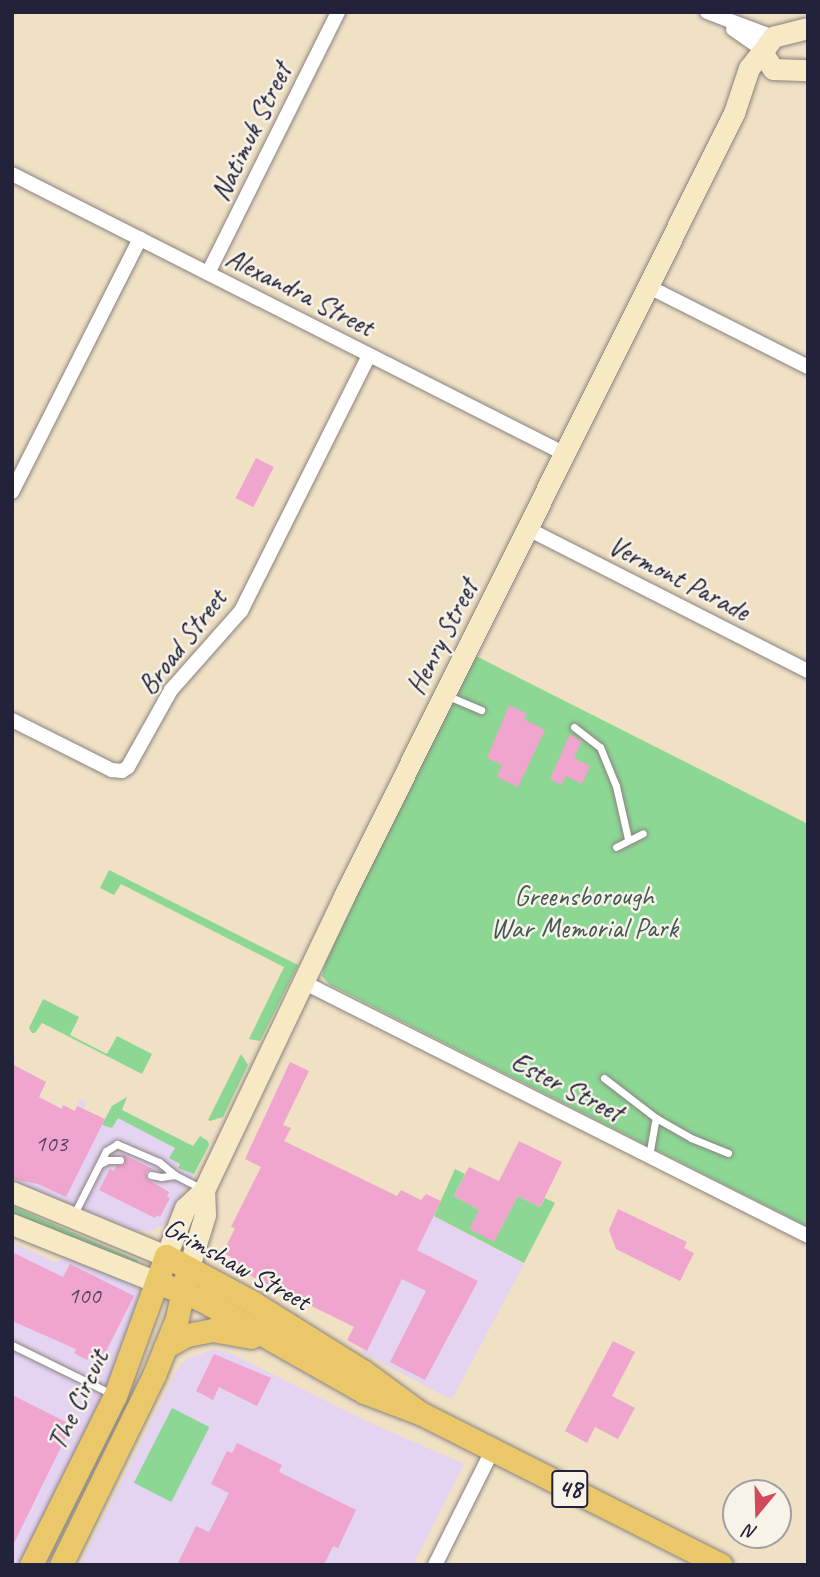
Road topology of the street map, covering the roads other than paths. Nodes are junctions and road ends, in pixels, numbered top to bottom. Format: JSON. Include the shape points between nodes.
{"nodes":[{"id":1,"x":338,"y":12,"type":"edge"},
{"id":2,"x":711,"y":14,"type":"edge"},
{"id":3,"x":808,"y":28,"type":"edge"},
{"id":4,"x":768,"y":52,"type":"junction"},
{"id":5,"x":808,"y":70,"type":"edge"},
{"id":6,"x":12,"y":174,"type":"edge"},
{"id":7,"x":140,"y":239,"type":"junction"},
{"id":8,"x":208,"y":273,"type":"junction"},
{"id":9,"x":649,"y":287,"type":"junction"},
{"id":10,"x":369,"y":355,"type":"junction"},
{"id":11,"x":808,"y":367,"type":"edge"},
{"id":12,"x":565,"y":454,"type":"junction"},
{"id":13,"x":12,"y":492,"type":"edge"},
{"id":14,"x":528,"y":529,"type":"junction"},
{"id":15,"x":808,"y":671,"type":"edge"},
{"id":16,"x":444,"y":694,"type":"junction"},
{"id":17,"x":481,"y":710,"type":"dead end"},
{"id":18,"x":12,"y":720,"type":"edge"},
{"id":19,"x":574,"y":727,"type":"dead end"},
{"id":20,"x":643,"y":833,"type":"dead end"},
{"id":21,"x":628,"y":839,"type":"junction"},
{"id":22,"x":616,"y":847,"type":"dead end"},
{"id":23,"x":303,"y":982,"type":"junction"},
{"id":24,"x":604,"y":1078,"type":"dead end"},
{"id":25,"x":656,"y":1118,"type":"junction"},
{"id":26,"x":728,"y":1153,"type":"dead end"},
{"id":27,"x":649,"y":1156,"type":"junction"},
{"id":28,"x":120,"y":1160,"type":"dead end"},
{"id":29,"x":97,"y":1167,"type":"junction"},
{"id":30,"x":151,"y":1175,"type":"dead end"},
{"id":31,"x":175,"y":1175,"type":"junction"},
{"id":32,"x":204,"y":1190,"type":"junction"},
{"id":33,"x":12,"y":1192,"type":"edge"},
{"id":34,"x":73,"y":1216,"type":"junction"},
{"id":35,"x":12,"y":1224,"type":"edge"},
{"id":36,"x":808,"y":1236,"type":"edge"},
{"id":37,"x":166,"y":1256,"type":"junction"},
{"id":38,"x":189,"y":1267,"type":"junction"},
{"id":39,"x":157,"y":1282,"type":"junction"},
{"id":40,"x":183,"y":1291,"type":"junction"},
{"id":41,"x":275,"y":1343,"type":"junction"},
{"id":42,"x":12,"y":1345,"type":"edge"},
{"id":43,"x":165,"y":1347,"type":"junction"},
{"id":44,"x":115,"y":1396,"type":"junction"},
{"id":45,"x":420,"y":1413,"type":"junction"},
{"id":46,"x":493,"y":1449,"type":"junction"},
{"id":47,"x":716,"y":1564,"type":"edge"},
{"id":48,"x":32,"y":1565,"type":"edge"},
{"id":49,"x":61,"y":1565,"type":"edge"},
{"id":50,"x":435,"y":1565,"type":"edge"}],
"edges":[{"from":1,"to":8,"type":"street","name":"Natimuk Street"},
{"from":2,"to":4,"type":"street"},
{"from":3,"to":4,"type":"street"},
{"from":4,"to":5,"type":"street"},
{"from":4,"to":9,"type":"street","name":"Henry Street"},
{"from":6,"to":7,"type":"street","name":"Alexandra Street"},
{"from":7,"to":8,"type":"street","name":"Alexandra Street"},
{"from":7,"to":13,"type":"street"},
{"from":8,"to":10,"type":"street","name":"Alexandra Street"},
{"from":9,"to":11,"type":"street"},
{"from":9,"to":12,"type":"street","name":"Henry Street"},
{"from":10,"to":12,"type":"street","name":"Alexandra Street"},
{"from":10,"to":18,"type":"street","name":"Broad Street","via":[[241,611],[171,690],[128,767],[112,770]]},
{"from":12,"to":14,"type":"street","name":"Henry Street"},
{"from":14,"to":15,"type":"street","name":"Vermont Parade"},
{"from":14,"to":16,"type":"street","name":"Henry Street"},
{"from":16,"to":17,"type":"lane"},
{"from":16,"to":23,"type":"street","name":"Henry Street"},
{"from":19,"to":21,"type":"lane","via":[[600,747],[616,786]]},
{"from":20,"to":21,"type":"lane"},
{"from":21,"to":22,"type":"lane"},
{"from":23,"to":27,"type":"street","name":"Ester Street"},
{"from":23,"to":32,"type":"street","name":"Henry Street"},
{"from":24,"to":25,"type":"lane"},
{"from":25,"to":26,"type":"lane"},
{"from":25,"to":27,"type":"lane"},
{"from":27,"to":36,"type":"street","name":"Ester Street"},
{"from":28,"to":29,"type":"lane"},
{"from":29,"to":31,"type":"lane","via":[[108,1149],[120,1144]]},
{"from":29,"to":34,"type":"lane"},
{"from":30,"to":31,"type":"lane"},
{"from":31,"to":32,"type":"lane"},
{"from":32,"to":37,"type":"street","name":"Henry Street","via":[[185,1208]]},
{"from":32,"to":38,"type":"street","name":"Henry Street","via":[[206,1209]]},
{"from":33,"to":34,"type":"street","name":"Grimshaw Street"},
{"from":34,"to":37,"type":"street","name":"Grimshaw Street"},
{"from":35,"to":39,"type":"street","name":"Grimshaw Street"},
{"from":37,"to":38,"type":"main road","name":"Grimshaw Street","number":"48"},
{"from":37,"to":39,"type":"main road","name":"The Circuit"},
{"from":38,"to":40,"type":"main road","name":"The Circuit"},
{"from":38,"to":45,"type":"main road","name":"Grimshaw Street","number":"48","via":[[364,1372]]},
{"from":39,"to":40,"type":"main road","name":"Grimshaw Street"},
{"from":39,"to":44,"type":"main road","name":"The Circuit"},
{"from":40,"to":41,"type":"main road","name":"Grimshaw Street","number":"48"},
{"from":40,"to":43,"type":"main road","name":"The Circuit"},
{"from":41,"to":43,"type":"main road","via":[[212,1330],[187,1335]]},
{"from":41,"to":45,"type":"main road","name":"Grimshaw Street","number":"48","via":[[364,1392]]},
{"from":42,"to":44,"type":"lane"},
{"from":43,"to":49,"type":"main road","name":"The Circuit"},
{"from":44,"to":48,"type":"main road","name":"The Circuit"},
{"from":45,"to":46,"type":"main road","name":"Grimshaw Street","number":"48"},
{"from":46,"to":47,"type":"main road","name":"Grimshaw Street","number":"48"},
{"from":46,"to":50,"type":"street"}]}
